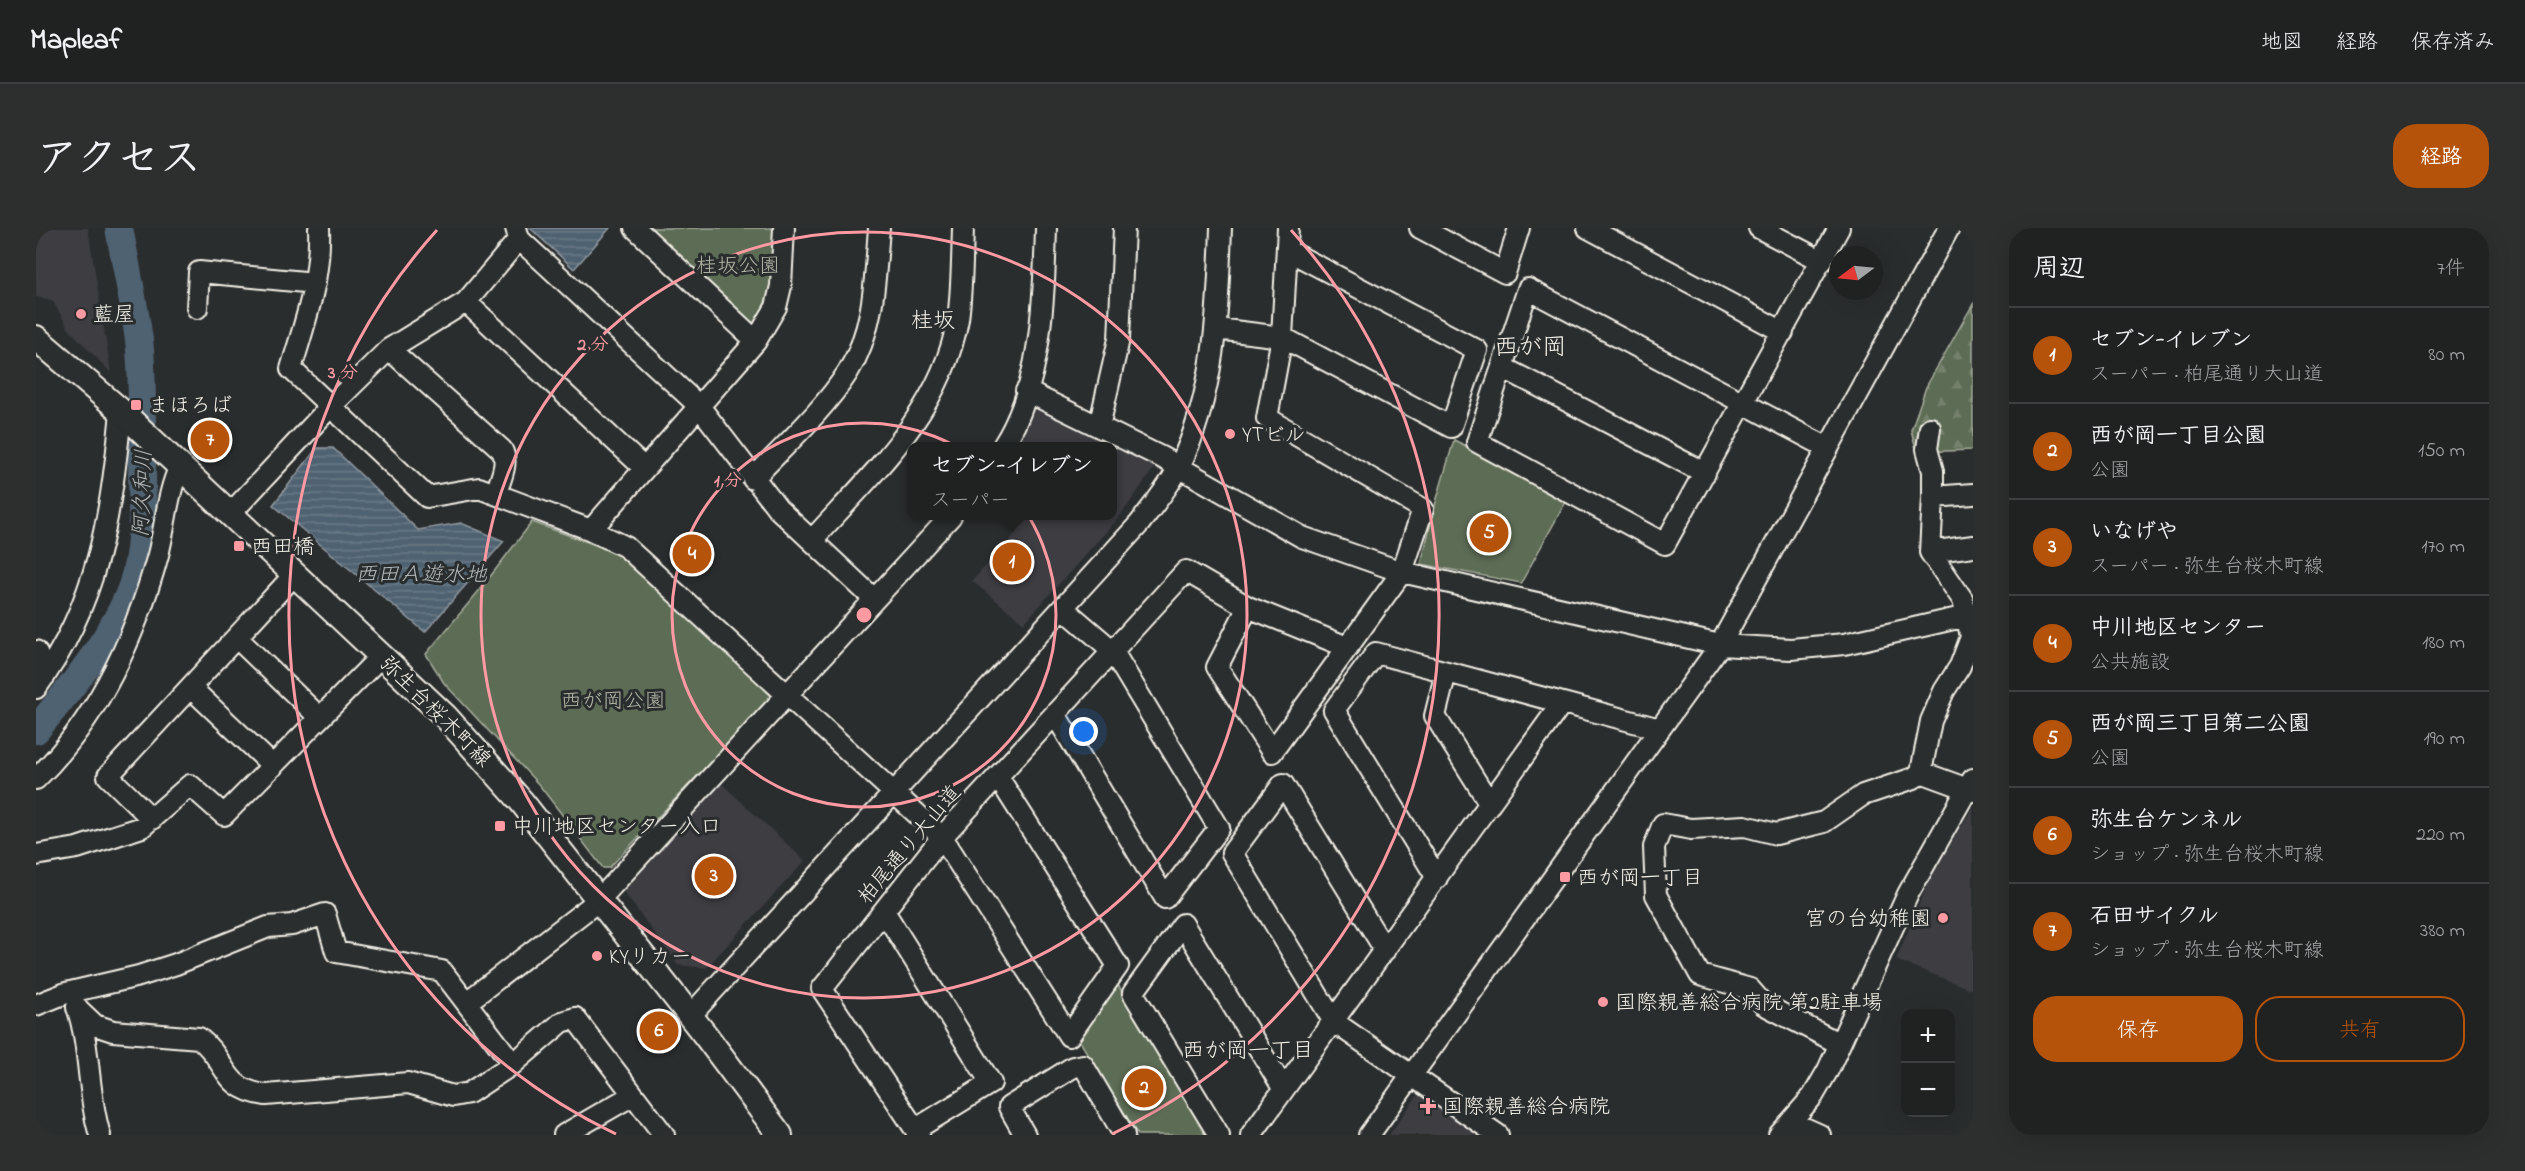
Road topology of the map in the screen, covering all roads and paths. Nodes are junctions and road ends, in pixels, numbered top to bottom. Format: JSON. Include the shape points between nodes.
{"nodes":[{"id":1,"x":319,"y":228,"type":"edge"},
{"id":2,"x":635,"y":228,"type":"edge"},
{"id":3,"x":784,"y":228,"type":"edge"},
{"id":4,"x":879,"y":228,"type":"edge"},
{"id":5,"x":963,"y":228,"type":"edge"},
{"id":6,"x":1046,"y":228,"type":"edge"},
{"id":7,"x":1124,"y":228,"type":"edge"},
{"id":8,"x":1221,"y":228,"type":"edge"},
{"id":9,"x":1288,"y":228,"type":"edge"},
{"id":10,"x":1420,"y":228,"type":"edge"},
{"id":11,"x":1519,"y":228,"type":"edge"},
{"id":12,"x":1588,"y":228,"type":"edge"},
{"id":13,"x":1759,"y":228,"type":"edge"},
{"id":14,"x":1839,"y":228,"type":"edge"},
{"id":15,"x":1949,"y":228,"type":"edge"},
{"id":16,"x":518,"y":234,"type":"edge"},
{"id":17,"x":1287,"y":250,"type":"junction"},
{"id":18,"x":1822,"y":261,"type":"junction"},
{"id":19,"x":315,"y":283,"type":"junction"},
{"id":20,"x":466,"y":302,"type":"junction"},
{"id":21,"x":197,"y":308,"type":"dead end"},
{"id":22,"x":1217,"y":329,"type":"junction"},
{"id":23,"x":1783,"y":332,"type":"junction"},
{"id":24,"x":1282,"y":337,"type":"junction"},
{"id":25,"x":36,"y":338,"type":"edge"},
{"id":26,"x":756,"y":341,"type":"junction"},
{"id":27,"x":389,"y":349,"type":"junction"},
{"id":28,"x":1502,"y":367,"type":"junction"},
{"id":29,"x":1026,"y":391,"type":"junction"},
{"id":30,"x":1744,"y":404,"type":"junction"},
{"id":31,"x":699,"y":406,"type":"junction"},
{"id":32,"x":330,"y":407,"type":"junction"},
{"id":33,"x":124,"y":414,"type":"junction"},
{"id":34,"x":1099,"y":427,"type":"junction"},
{"id":35,"x":1930,"y":428,"type":"dead end"},
{"id":36,"x":1005,"y":442,"type":"edge"},
{"id":37,"x":1828,"y":448,"type":"junction"},
{"id":38,"x":180,"y":466,"type":"junction"},
{"id":39,"x":1179,"y":467,"type":"junction"},
{"id":40,"x":644,"y":468,"type":"junction"},
{"id":41,"x":1705,"y":473,"type":"junction"},
{"id":42,"x":753,"y":479,"type":"junction"},
{"id":43,"x":496,"y":494,"type":"junction"},
{"id":44,"x":1973,"y":494,"type":"edge"},
{"id":45,"x":1933,"y":497,"type":"junction"},
{"id":46,"x":231,"y":513,"type":"junction"},
{"id":47,"x":947,"y":520,"type":"edge"},
{"id":48,"x":591,"y":530,"type":"junction"},
{"id":49,"x":812,"y":540,"type":"junction"},
{"id":50,"x":1973,"y":546,"type":"edge"},
{"id":51,"x":1930,"y":552,"type":"junction"},
{"id":52,"x":1402,"y":572,"type":"junction"},
{"id":53,"x":296,"y":574,"type":"junction"},
{"id":54,"x":874,"y":599,"type":"junction"},
{"id":55,"x":1063,"y":608,"type":"junction"},
{"id":56,"x":1248,"y":608,"type":"junction"},
{"id":57,"x":1967,"y":616,"type":"junction"},
{"id":58,"x":1972,"y":637,"type":"edge"},
{"id":59,"x":237,"y":638,"type":"junction"},
{"id":60,"x":1720,"y":645,"type":"junction"},
{"id":61,"x":1347,"y":647,"type":"junction"},
{"id":62,"x":1112,"y":650,"type":"junction"},
{"id":63,"x":36,"y":651,"type":"edge"},
{"id":64,"x":381,"y":656,"type":"junction"},
{"id":65,"x":1446,"y":672,"type":"junction"},
{"id":66,"x":41,"y":682,"type":"edge"},
{"id":67,"x":191,"y":687,"type":"junction"},
{"id":68,"x":788,"y":694,"type":"junction"},
{"id":69,"x":1562,"y":703,"type":"junction"},
{"id":70,"x":1055,"y":714,"type":"junction"},
{"id":71,"x":320,"y":718,"type":"junction"},
{"id":72,"x":1660,"y":729,"type":"junction"},
{"id":73,"x":273,"y":766,"type":"junction"},
{"id":74,"x":1921,"y":772,"type":"junction"},
{"id":75,"x":998,"y":777,"type":"junction"},
{"id":76,"x":36,"y":779,"type":"edge"},
{"id":77,"x":1971,"y":786,"type":"edge"},
{"id":78,"x":895,"y":793,"type":"junction"},
{"id":79,"x":1490,"y":804,"type":"junction"},
{"id":80,"x":152,"y":819,"type":"junction"},
{"id":81,"x":942,"y":837,"type":"junction"},
{"id":82,"x":36,"y":855,"type":"edge"},
{"id":83,"x":1437,"y":878,"type":"junction"},
{"id":84,"x":599,"y":900,"type":"junction"},
{"id":85,"x":884,"y":910,"type":"junction"},
{"id":86,"x":1385,"y":950,"type":"junction"},
{"id":87,"x":72,"y":1000,"type":"junction"},
{"id":88,"x":467,"y":1002,"type":"junction"},
{"id":89,"x":36,"y":1005,"type":"edge"},
{"id":90,"x":690,"y":1016,"type":"junction"},
{"id":91,"x":1334,"y":1022,"type":"junction"},
{"id":92,"x":1840,"y":1044,"type":"junction"},
{"id":93,"x":513,"y":1064,"type":"junction"},
{"id":94,"x":1412,"y":1074,"type":"junction"},
{"id":95,"x":1282,"y":1088,"type":"junction"},
{"id":96,"x":633,"y":1095,"type":"junction"},
{"id":97,"x":1785,"y":1128,"type":"edge"},
{"id":98,"x":918,"y":1132,"type":"edge"},
{"id":99,"x":100,"y":1135,"type":"edge"},
{"id":100,"x":564,"y":1135,"type":"edge"},
{"id":101,"x":664,"y":1135,"type":"edge"},
{"id":102,"x":780,"y":1135,"type":"edge"},
{"id":103,"x":1025,"y":1135,"type":"edge"},
{"id":104,"x":1124,"y":1135,"type":"edge"},
{"id":105,"x":1219,"y":1135,"type":"edge"},
{"id":106,"x":1251,"y":1135,"type":"edge"},
{"id":107,"x":1369,"y":1135,"type":"edge"},
{"id":108,"x":1498,"y":1135,"type":"edge"},
{"id":109,"x":1820,"y":1135,"type":"edge"}],
"edges":[{"from":1,"to":19,"type":"street"},
{"from":2,"to":26,"type":"street"},
{"from":3,"to":26,"type":"street","via":[[776,307]]},
{"from":4,"to":42,"type":"street","via":[[874,296],[864,336],[849,370]]},
{"from":5,"to":49,"type":"street","via":[[958,318],[936,387],[894,450]]},
{"from":6,"to":29,"type":"street","via":[[1043,317]]},
{"from":7,"to":34,"type":"street","via":[[1119,339]]},
{"from":8,"to":22,"type":"street"},
{"from":9,"to":17,"type":"street"},
{"from":10,"to":11,"type":"street","via":[[1505,273]]},
{"from":12,"to":23,"type":"street"},
{"from":13,"to":18,"type":"street"},
{"from":14,"to":18,"type":"street"},
{"from":15,"to":37,"type":"street"},
{"from":16,"to":20,"type":"street"},
{"from":16,"to":31,"type":"street"},
{"from":17,"to":24,"type":"street"},
{"from":17,"to":24,"type":"street","via":[[1477,350],[1451,427]]},
{"from":18,"to":23,"type":"street"},
{"from":19,"to":21,"type":"street","via":[[199,272]]},
{"from":19,"to":32,"type":"street","via":[[291,369]]},
{"from":20,"to":27,"type":"street"},
{"from":20,"to":40,"type":"street"},
{"from":22,"to":24,"type":"street"},
{"from":22,"to":39,"type":"street","via":[[1202,405]]},
{"from":23,"to":30,"type":"street"},
{"from":24,"to":52,"type":"street","via":[[1267,418],[1424,509]]},
{"from":25,"to":33,"type":"main road","name":"弥生台桜木町線"},
{"from":26,"to":31,"type":"street"},
{"from":27,"to":32,"type":"street"},
{"from":27,"to":43,"type":"street","via":[[502,450],[505,466]]},
{"from":28,"to":30,"type":"street","via":[[1528,289]]},
{"from":28,"to":41,"type":"street"},
{"from":28,"to":41,"type":"street","via":[[1477,442],[1665,544]]},
{"from":29,"to":34,"type":"street"},
{"from":29,"to":36,"type":"street"},
{"from":30,"to":37,"type":"street"},
{"from":30,"to":41,"type":"street"},
{"from":31,"to":40,"type":"street"},
{"from":31,"to":42,"type":"street"},
{"from":32,"to":43,"type":"street","via":[[427,497],[479,488]]},
{"from":32,"to":46,"type":"street"},
{"from":33,"to":38,"type":"main road","name":"弥生台桜木町線"},
{"from":33,"to":66,"type":"street","via":[[103,547],[62,648]]},
{"from":34,"to":39,"type":"street"},
{"from":35,"to":45,"type":"street","via":[[1927,449],[1933,471]]},
{"from":37,"to":60,"type":"street"},
{"from":38,"to":46,"type":"main road","name":"弥生台桜木町線"},
{"from":38,"to":76,"type":"street","via":[[170,488],[147,596],[129,640],[92,709]]},
{"from":39,"to":52,"type":"street","via":[[1302,537]]},
{"from":39,"to":55,"type":"street","via":[[1140,523]]},
{"from":40,"to":48,"type":"street"},
{"from":42,"to":49,"type":"street"},
{"from":43,"to":48,"type":"street"},
{"from":44,"to":45,"type":"street"},
{"from":45,"to":51,"type":"street"},
{"from":46,"to":53,"type":"main road","name":"弥生台桜木町線"},
{"from":47,"to":54,"type":"street"},
{"from":48,"to":68,"type":"street","via":[[626,547]]},
{"from":49,"to":54,"type":"street"},
{"from":50,"to":51,"type":"street"},
{"from":51,"to":57,"type":"street","via":[[1963,600]]},
{"from":52,"to":60,"type":"street"},
{"from":52,"to":61,"type":"street"},
{"from":53,"to":59,"type":"street"},
{"from":53,"to":64,"type":"main road","name":"弥生台桜木町線"},
{"from":54,"to":68,"type":"street"},
{"from":55,"to":62,"type":"street"},
{"from":55,"to":78,"type":"street"},
{"from":56,"to":61,"type":"street"},
{"from":56,"to":61,"type":"street","via":[[1217,667],[1272,752]]},
{"from":56,"to":62,"type":"street","name":"柏尾通り大山道","via":[[1186,571]]},
{"from":57,"to":58,"type":"street"},
{"from":57,"to":60,"type":"street","via":[[1844,644],[1791,649]]},
{"from":58,"to":74,"type":"street","via":[[1931,722]]},
{"from":59,"to":67,"type":"street"},
{"from":59,"to":71,"type":"street"},
{"from":60,"to":72,"type":"street"},
{"from":62,"to":70,"type":"street","name":"柏尾通り大山道"},
{"from":62,"to":70,"type":"street","via":[[1219,828],[1166,898]]},
{"from":63,"to":66,"type":"street"},
{"from":64,"to":71,"type":"street"},
{"from":64,"to":84,"type":"main road","name":"弥生台桜木町線","via":[[481,754]]},
{"from":65,"to":69,"type":"street"},
{"from":65,"to":79,"type":"street","via":[[1435,716]]},
{"from":65,"to":83,"type":"street","via":[[1376,653],[1334,710]]},
{"from":67,"to":73,"type":"street"},
{"from":67,"to":80,"type":"street","via":[[108,776]]},
{"from":68,"to":78,"type":"street"},
{"from":68,"to":84,"type":"street"},
{"from":69,"to":72,"type":"street"},
{"from":69,"to":79,"type":"street"},
{"from":70,"to":75,"type":"street","name":"柏尾通り大山道"},
{"from":71,"to":73,"type":"street"},
{"from":72,"to":94,"type":"street"},
{"from":73,"to":80,"type":"street","via":[[224,816],[190,785]]},
{"from":74,"to":77,"type":"street"},
{"from":74,"to":92,"type":"street","via":[[1869,793],[1824,822],[1808,827],[1776,834],[1744,826],[1691,829],[1663,824],[1654,847],[1656,895],[1700,975],[1750,989],[1770,1009]]},
{"from":75,"to":81,"type":"street","name":"柏尾通り大山道"},
{"from":75,"to":81,"type":"street","via":[[1118,966],[1069,1036]]},
{"from":77,"to":92,"type":"street","via":[[1908,894]]},
{"from":78,"to":81,"type":"street"},
{"from":78,"to":90,"type":"street"},
{"from":79,"to":83,"type":"street"},
{"from":80,"to":82,"type":"street","via":[[142,827],[109,839]]},
{"from":81,"to":85,"type":"street","name":"柏尾通り大山道"},
{"from":83,"to":86,"type":"street"},
{"from":84,"to":88,"type":"street"},
{"from":84,"to":90,"type":"main road","name":"弥生台桜木町線"},
{"from":85,"to":98,"type":"street","name":"柏尾通り大山道","via":[[822,989]]},
{"from":85,"to":98,"type":"street","via":[[991,1083]]},
{"from":86,"to":91,"type":"street"},
{"from":86,"to":91,"type":"street","via":[[1283,784],[1232,853]]},
{"from":87,"to":88,"type":"street","via":[[268,927],[292,925],[325,914],[336,952],[442,971]]},
{"from":87,"to":89,"type":"street"},
{"from":87,"to":93,"type":"street","via":[[95,1025],[113,1031],[199,1038],[236,1086],[248,1093],[266,1095],[408,1083],[453,1096],[469,1093]]},
{"from":87,"to":99,"type":"street","via":[[87,1054],[92,1110]]},
{"from":88,"to":93,"type":"street"},
{"from":90,"to":102,"type":"main road","name":"弥生台桜木町線"},
{"from":91,"to":94,"type":"street"},
{"from":91,"to":95,"type":"street"},
{"from":92,"to":97,"type":"street","via":[[1813,1096]]},
{"from":93,"to":96,"type":"street","via":[[562,1022],[575,1018]]},
{"from":94,"to":107,"type":"street"},
{"from":94,"to":108,"type":"street"},
{"from":95,"to":105,"type":"street","via":[[1183,924],[1132,993]]},
{"from":95,"to":106,"type":"street"},
{"from":96,"to":100,"type":"street"},
{"from":96,"to":101,"type":"street"},
{"from":97,"to":109,"type":"street"},
{"from":103,"to":104,"type":"street","via":[[1009,1107],[1073,1066],[1083,1065]]}]}
